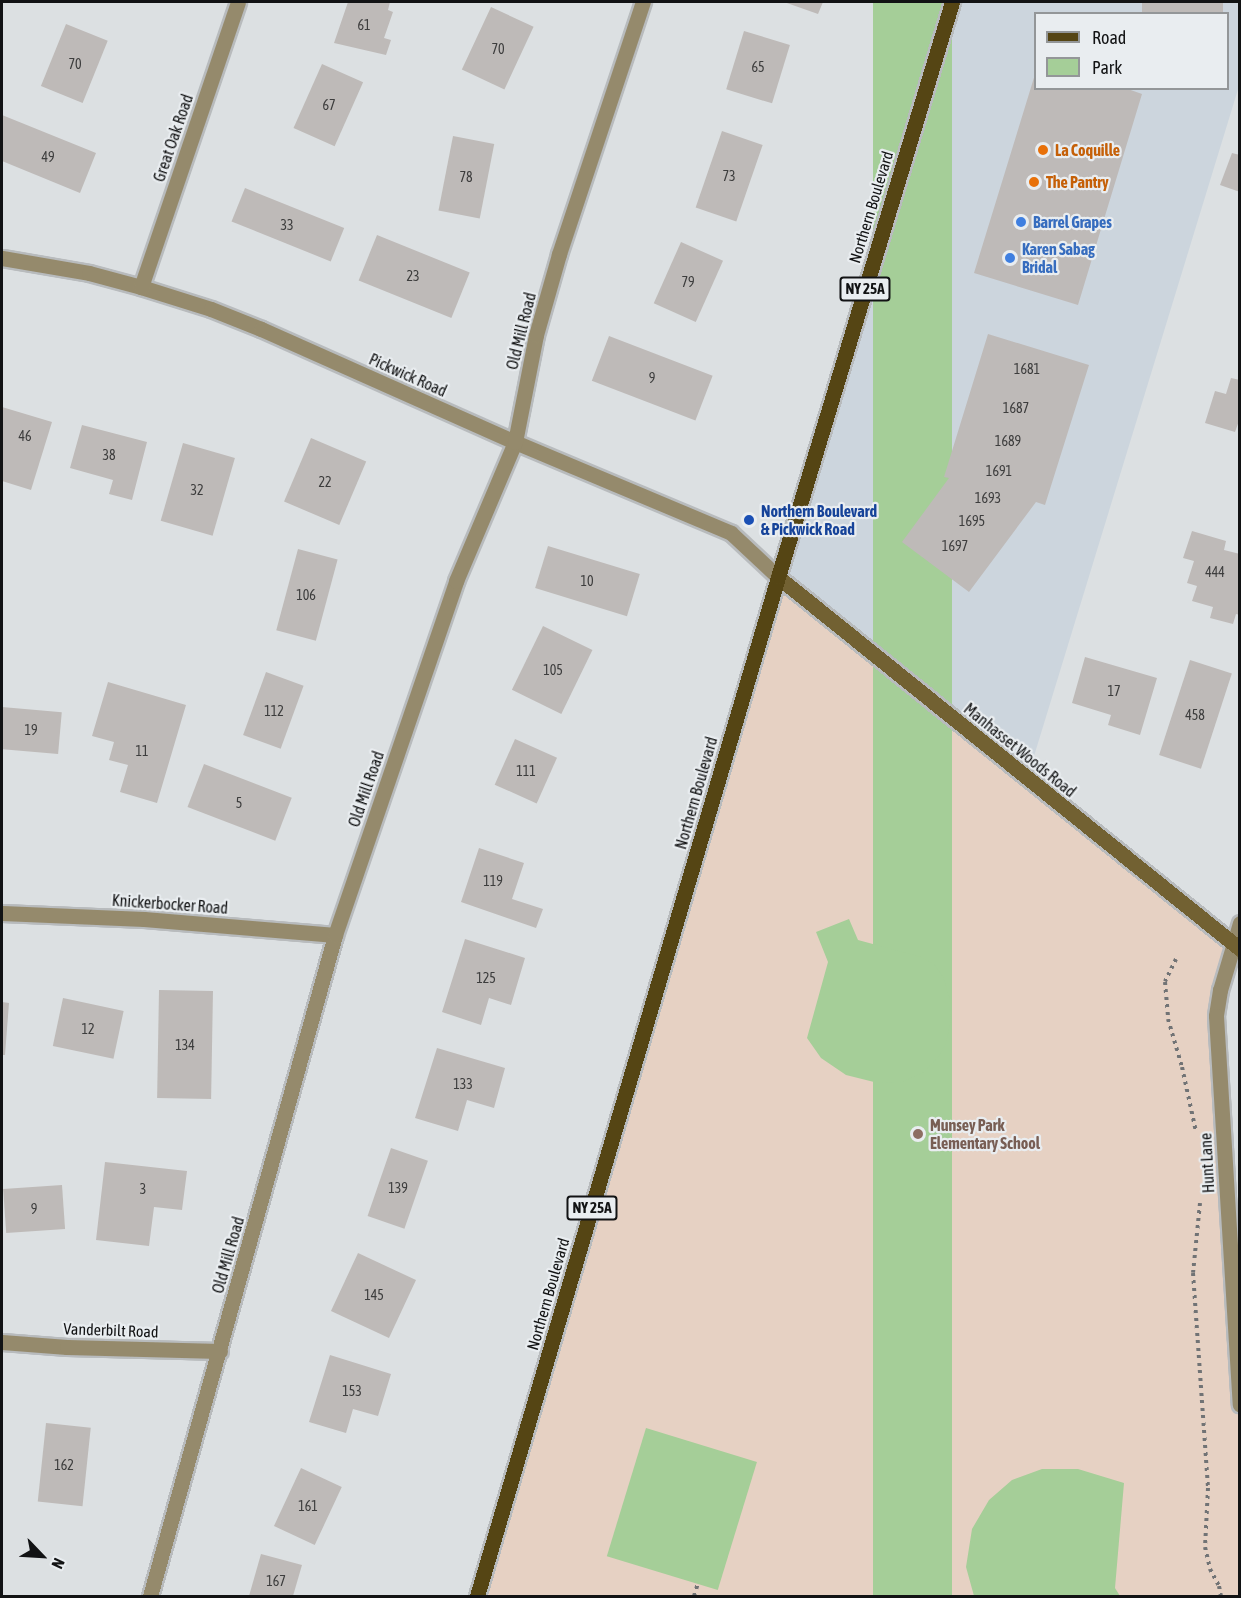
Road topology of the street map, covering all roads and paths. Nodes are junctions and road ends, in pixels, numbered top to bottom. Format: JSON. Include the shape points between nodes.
{"nodes":[{"id":1,"x":238,"y":2,"type":"edge"},
{"id":2,"x":643,"y":2,"type":"edge"},
{"id":3,"x":952,"y":2,"type":"edge"},
{"id":4,"x":2,"y":258,"type":"edge"},
{"id":5,"x":141,"y":287,"type":"junction"},
{"id":6,"x":515,"y":442,"type":"junction"},
{"id":7,"x":778,"y":577,"type":"junction"},
{"id":8,"x":2,"y":912,"type":"edge"},
{"id":9,"x":1239,"y":923,"type":"edge"},
{"id":10,"x":335,"y":935,"type":"junction"},
{"id":11,"x":1236,"y":947,"type":"edge"},
{"id":12,"x":1176,"y":959,"type":"dead end"},
{"id":13,"x":1197,"y":1143,"type":"dead end"},
{"id":14,"x":1200,"y":1195,"type":"dead end"},
{"id":15,"x":2,"y":1342,"type":"edge"},
{"id":16,"x":220,"y":1351,"type":"junction"},
{"id":17,"x":1239,"y":1404,"type":"edge"},
{"id":18,"x":698,"y":1583,"type":"dead end"},
{"id":19,"x":150,"y":1596,"type":"edge"},
{"id":20,"x":477,"y":1596,"type":"edge"},
{"id":21,"x":694,"y":1596,"type":"edge"},
{"id":22,"x":1221,"y":1596,"type":"edge"}],
"edges":[{"from":1,"to":5,"type":"street","name":"Great Oak Road"},
{"from":2,"to":6,"type":"street","name":"Old Mill Road","via":[[559,254]]},
{"from":3,"to":7,"type":"main road","name":"Northern Boulevard","number":"NY 25A"},
{"from":4,"to":5,"type":"street","name":"Pickwick Road","via":[[89,273]]},
{"from":5,"to":6,"type":"street","name":"Pickwick Road","via":[[261,329]]},
{"from":6,"to":7,"type":"street","name":"Pickwick Road","via":[[731,533]]},
{"from":6,"to":10,"type":"street","name":"Old Mill Road","via":[[456,581]]},
{"from":7,"to":11,"type":"street","name":"Manhasset Woods Road"},
{"from":7,"to":20,"type":"main road","name":"Northern Boulevard","number":"NY 25A"},
{"from":8,"to":10,"type":"street","name":"Knickerbocker Road"},
{"from":9,"to":11,"type":"street","name":"Hunt Lane"},
{"from":10,"to":16,"type":"street","name":"Old Mill Road"},
{"from":11,"to":17,"type":"street","name":"Hunt Lane","via":[[1220,990],[1216,1022]]},
{"from":12,"to":13,"type":"path","via":[[1165,982],[1168,1019]]},
{"from":14,"to":22,"type":"path","via":[[1193,1273],[1208,1488],[1205,1547]]},
{"from":15,"to":16,"type":"street","name":"Vanderbilt Road"},
{"from":16,"to":19,"type":"street","name":"Old Mill Road"},
{"from":18,"to":21,"type":"path"}]}
